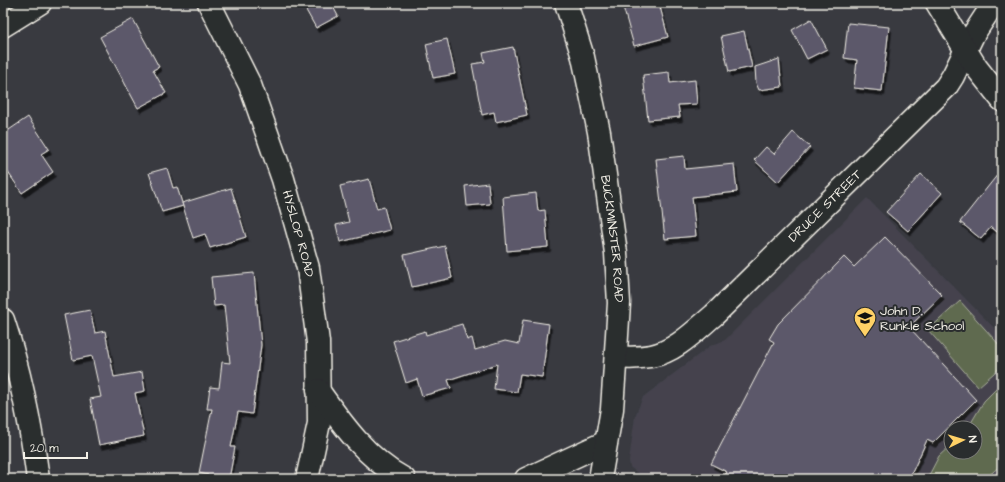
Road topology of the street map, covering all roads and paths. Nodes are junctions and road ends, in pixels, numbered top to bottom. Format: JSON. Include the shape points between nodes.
{"nodes":[{"id":1,"x":40,"y":3,"type":"edge"},
{"id":2,"x":209,"y":3,"type":"edge"},
{"id":3,"x":566,"y":3,"type":"edge"},
{"id":4,"x":938,"y":3,"type":"edge"},
{"id":5,"x":994,"y":3,"type":"edge"},
{"id":6,"x":3,"y":26,"type":"edge"},
{"id":7,"x":966,"y":51,"type":"junction"},
{"id":8,"x":1002,"y":100,"type":"edge"},
{"id":9,"x":3,"y":320,"type":"edge"},
{"id":10,"x":616,"y":357,"type":"junction"},
{"id":11,"x":318,"y":390,"type":"junction"},
{"id":12,"x":606,"y":442,"type":"junction"},
{"id":13,"x":38,"y":479,"type":"edge"},
{"id":14,"x":307,"y":479,"type":"edge"},
{"id":15,"x":404,"y":479,"type":"edge"},
{"id":16,"x":526,"y":479,"type":"edge"},
{"id":17,"x":600,"y":479,"type":"edge"}],
"edges":[{"from":1,"to":6,"type":"street"},
{"from":2,"to":11,"type":"street","name":"HYSLOP ROAD","via":[[250,86],[283,179],[308,268],[318,342]]},
{"from":3,"to":10,"type":"street","name":"BUCKMINSTER ROAD","via":[[583,57],[599,132],[606,181],[616,253],[619,303]]},
{"from":4,"to":7,"type":"street"},
{"from":5,"to":7,"type":"street","name":"DRUCE STREET"},
{"from":7,"to":8,"type":"street"},
{"from":7,"to":10,"type":"street","name":"DRUCE STREET","via":[[946,86],[714,315],[682,341],[658,354],[638,358]]},
{"from":9,"to":13,"type":"street","via":[[32,434]]},
{"from":10,"to":12,"type":"street","name":"BUCKMINSTER ROAD","via":[[612,409]]},
{"from":11,"to":14,"type":"street","name":"HYSLOP ROAD","via":[[318,423]]},
{"from":11,"to":15,"type":"street","via":[[357,441],[394,474]]},
{"from":12,"to":16,"type":"street"},
{"from":12,"to":17,"type":"street","name":"BUCKMINSTER ROAD"}]}
